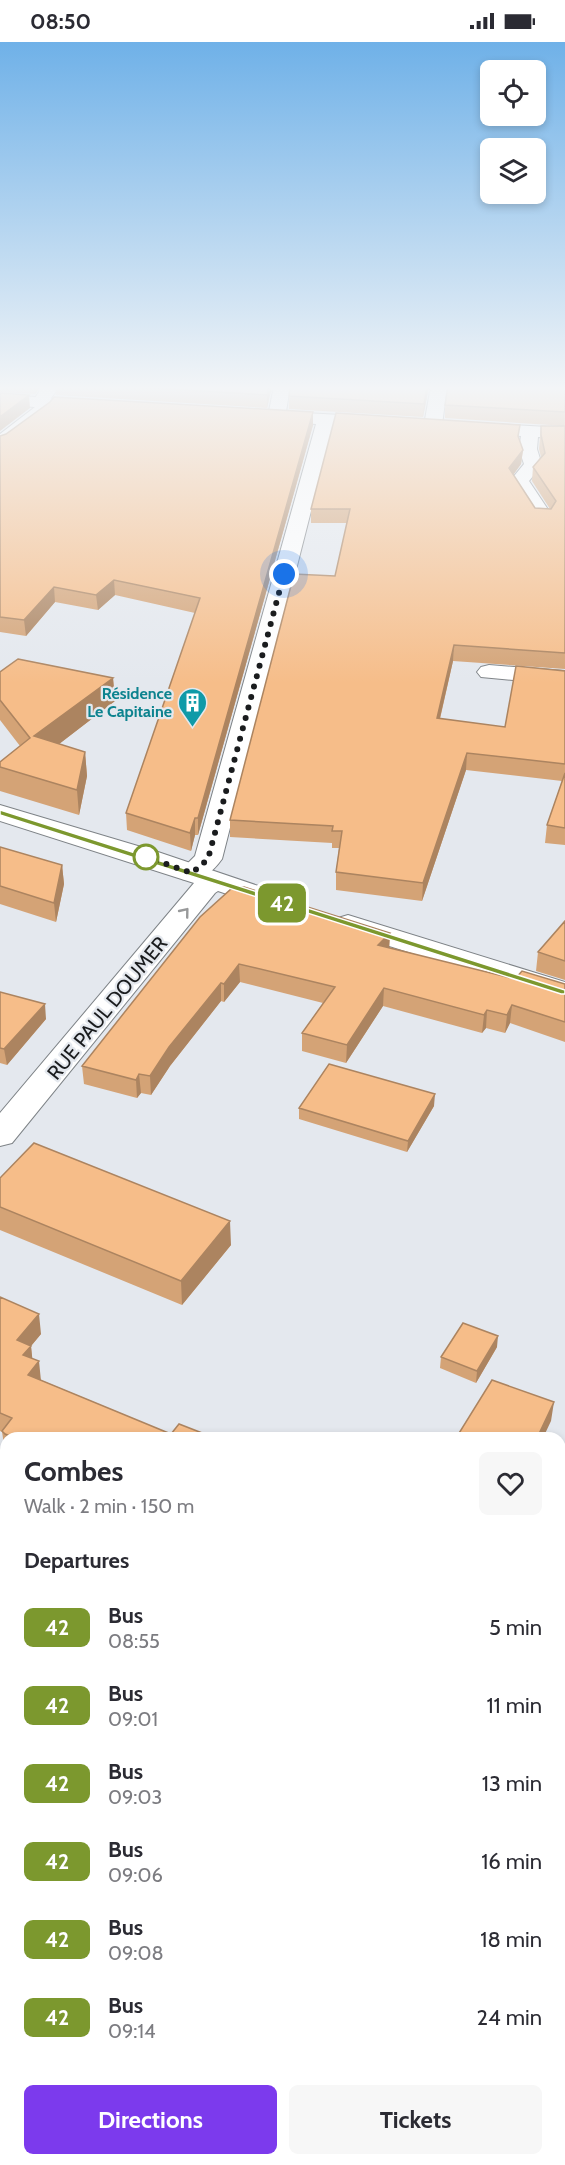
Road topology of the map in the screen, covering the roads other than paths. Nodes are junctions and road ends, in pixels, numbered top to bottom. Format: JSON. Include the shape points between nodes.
{"nodes":[{"id":1,"x":309,"y":485,"type":"edge"},
{"id":2,"x":522,"y":485,"type":"edge"},
{"id":3,"x":543,"y":517,"type":"edge"},
{"id":4,"x":489,"y":672,"type":"dead end"},
{"id":5,"x":565,"y":678,"type":"edge"},
{"id":6,"x":0,"y":813,"type":"edge"},
{"id":7,"x":203,"y":877,"type":"junction"},
{"id":8,"x":565,"y":992,"type":"edge"},
{"id":9,"x":0,"y":1135,"type":"edge"}],
"edges":[{"from":1,"to":7,"type":"street","name":"RUE PAUL DOUMER"},
{"from":2,"to":3,"type":"street"},
{"from":4,"to":5,"type":"street"},
{"from":6,"to":7,"type":"street"},
{"from":7,"to":8,"type":"street"},
{"from":9,"to":7,"type":"street","name":"RUE PAUL DOUMER","one_way":true,"via":[[205,887]]}]}
